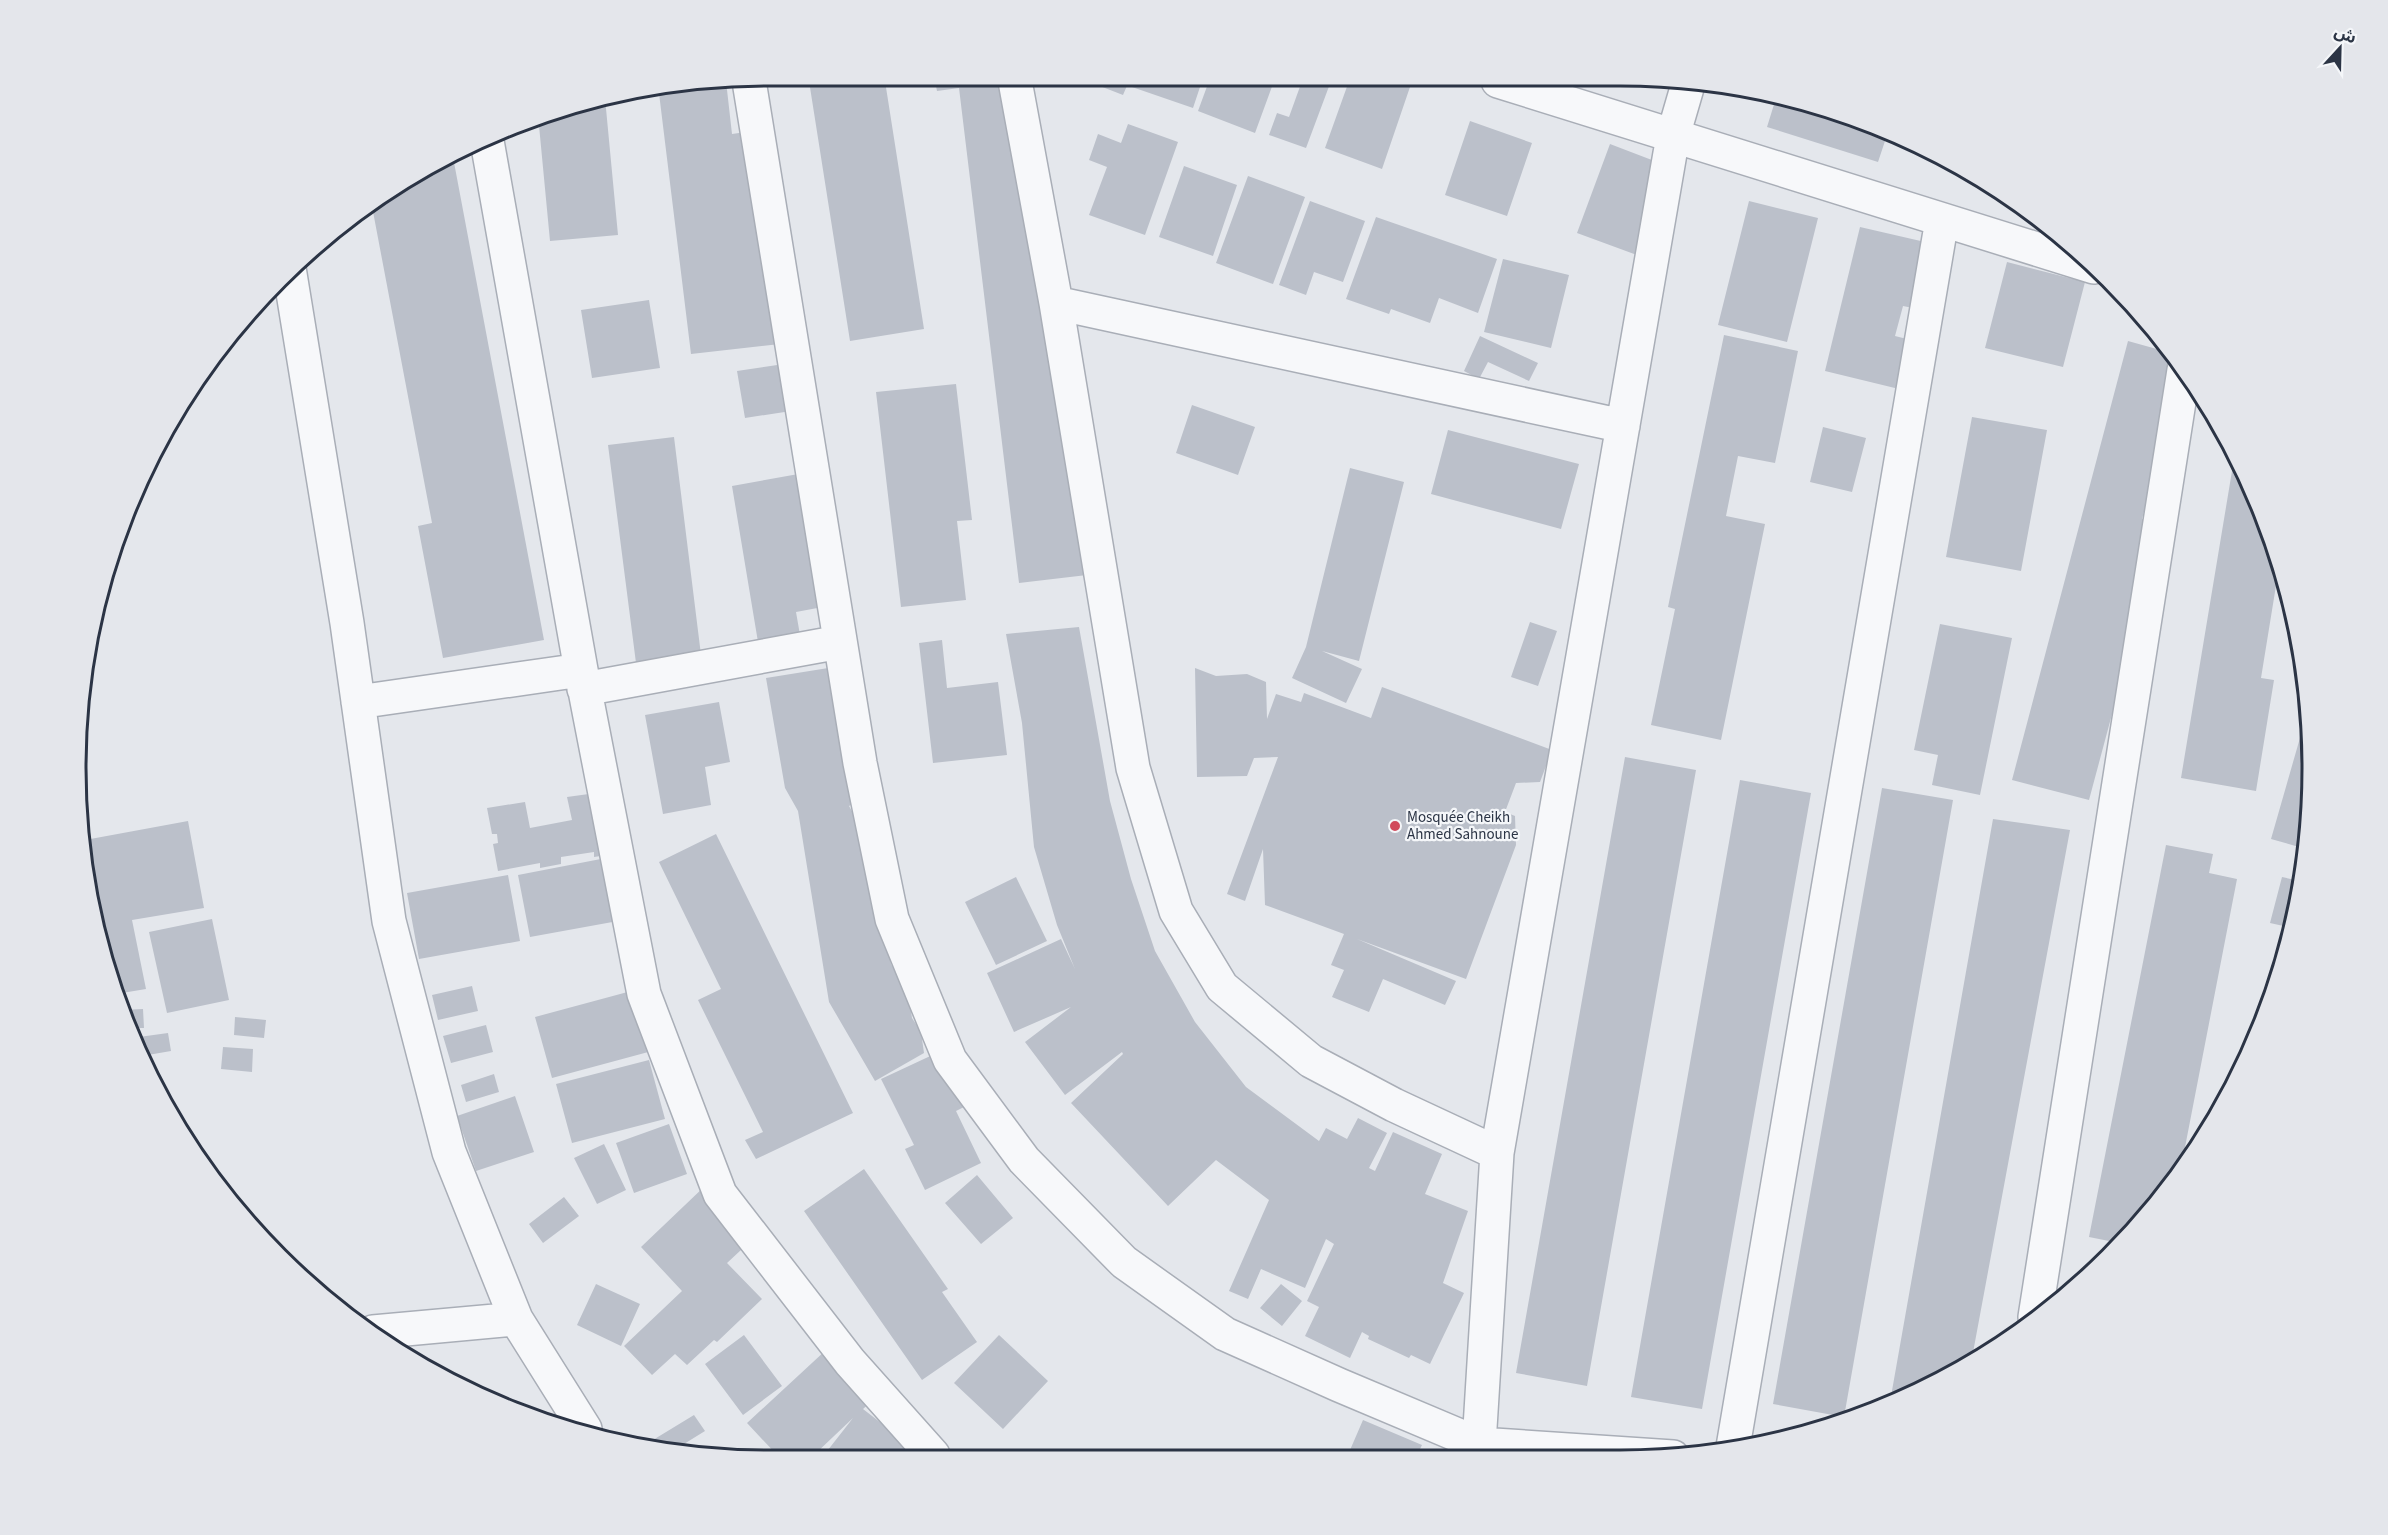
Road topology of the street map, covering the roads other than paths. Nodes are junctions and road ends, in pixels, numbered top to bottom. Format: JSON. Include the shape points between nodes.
{"nodes":[{"id":1,"x":750,"y":86,"type":"edge"},
{"id":2,"x":1016,"y":86,"type":"edge"},
{"id":3,"x":1514,"y":86,"type":"edge"},
{"id":4,"x":1687,"y":89,"type":"edge"},
{"id":5,"x":1673,"y":136,"type":"junction"},
{"id":6,"x":488,"y":146,"type":"edge"},
{"id":7,"x":1942,"y":220,"type":"junction"},
{"id":8,"x":2078,"y":262,"type":"edge"},
{"id":9,"x":291,"y":280,"type":"edge"},
{"id":10,"x":1056,"y":303,"type":"junction"},
{"id":11,"x":2182,"y":381,"type":"edge"},
{"id":12,"x":1623,"y":426,"type":"junction"},
{"id":13,"x":840,"y":642,"type":"junction"},
{"id":14,"x":582,"y":679,"type":"junction"},
{"id":15,"x":358,"y":702,"type":"junction"},
{"id":16,"x":1497,"y":1153,"type":"junction"},
{"id":17,"x":2036,"y":1309,"type":"edge"},
{"id":18,"x":516,"y":1319,"type":"junction"},
{"id":19,"x":383,"y":1331,"type":"edge"},
{"id":20,"x":581,"y":1423,"type":"edge"},
{"id":21,"x":1734,"y":1440,"type":"edge"},
{"id":22,"x":1479,"y":1444,"type":"junction"},
{"id":23,"x":929,"y":1450,"type":"edge"},
{"id":24,"x":1569,"y":1450,"type":"edge"}],
"edges":[{"from":1,"to":13,"type":"street"},
{"from":2,"to":10,"type":"street"},
{"from":3,"to":5,"type":"street"},
{"from":4,"to":5,"type":"street"},
{"from":5,"to":7,"type":"street"},
{"from":5,"to":12,"type":"street"},
{"from":6,"to":14,"type":"street"},
{"from":7,"to":8,"type":"street"},
{"from":7,"to":21,"type":"street"},
{"from":9,"to":15,"type":"street"},
{"from":10,"to":12,"type":"street"},
{"from":10,"to":16,"type":"street","via":[[1133,768],[1176,910],[1222,987],[1311,1061]]},
{"from":11,"to":17,"type":"street"},
{"from":12,"to":16,"type":"street"},
{"from":13,"to":14,"type":"street"},
{"from":13,"to":22,"type":"street","via":[[892,919],[950,1060],[1024,1160],[1124,1262],[1225,1334]]},
{"from":14,"to":15,"type":"street"},
{"from":14,"to":23,"type":"street","via":[[644,994],[720,1194],[850,1362]]},
{"from":15,"to":18,"type":"street","via":[[389,921],[449,1152]]},
{"from":16,"to":22,"type":"street"},
{"from":18,"to":19,"type":"street"},
{"from":18,"to":20,"type":"street"},
{"from":22,"to":24,"type":"street"}]}
